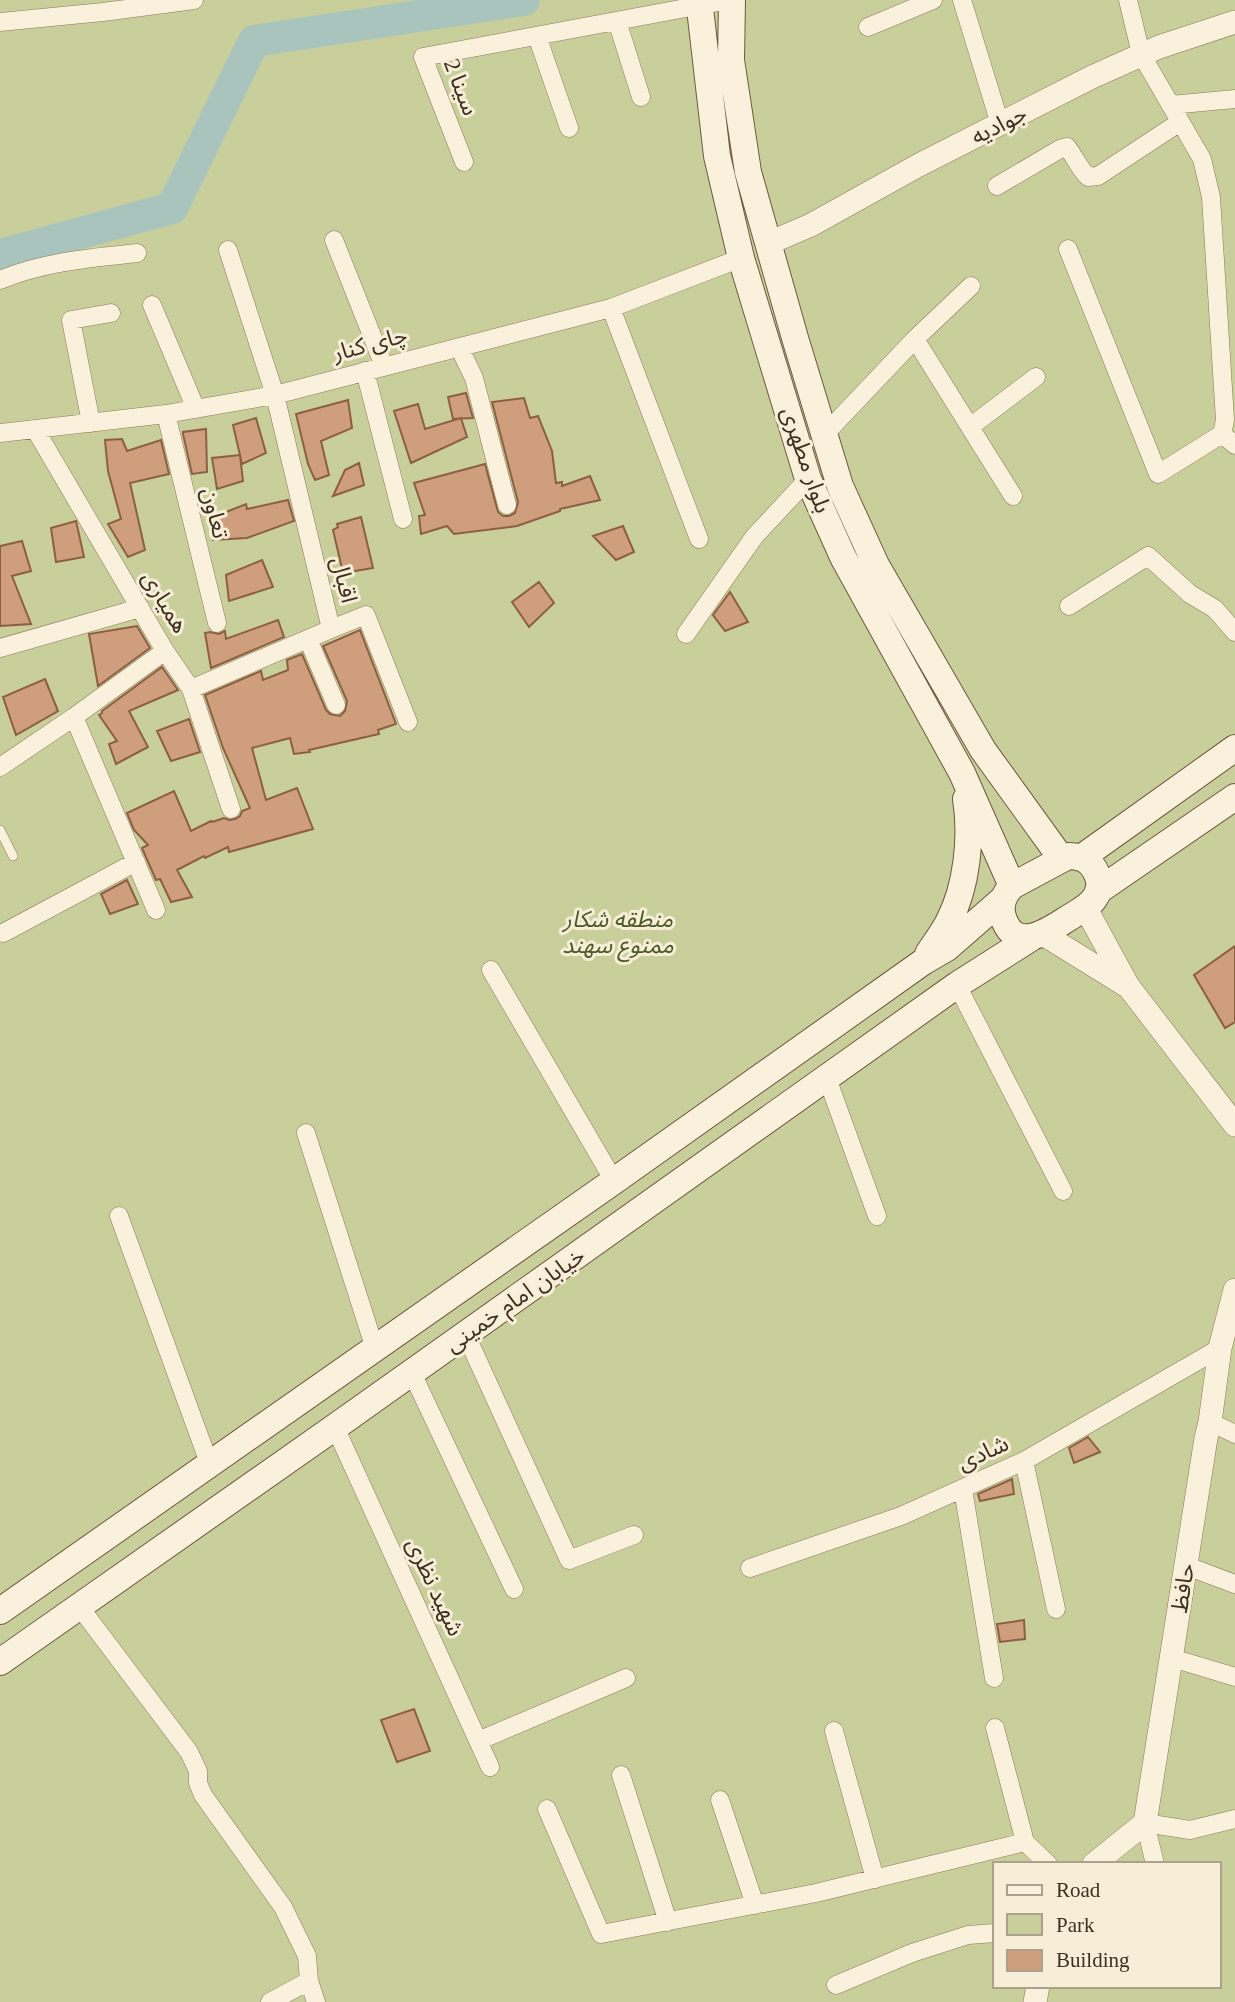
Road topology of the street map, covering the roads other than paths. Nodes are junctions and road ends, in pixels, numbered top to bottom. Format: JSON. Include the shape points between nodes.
{"nodes":[{"id":1,"x":194,"y":0,"type":"edge"},
{"id":2,"x":731,"y":0,"type":"edge"},
{"id":3,"x":933,"y":0,"type":"edge"},
{"id":4,"x":962,"y":0,"type":"edge"},
{"id":5,"x":1128,"y":0,"type":"edge"},
{"id":6,"x":699,"y":3,"type":"edge"},
{"id":7,"x":103,"y":6,"type":"edge"},
{"id":8,"x":617,"y":21,"type":"junction"},
{"id":9,"x":0,"y":22,"type":"edge"},
{"id":10,"x":1235,"y":22,"type":"edge"},
{"id":11,"x":868,"y":27,"type":"dead end"},
{"id":12,"x":537,"y":36,"type":"junction"},
{"id":13,"x":1142,"y":54,"type":"junction"},
{"id":14,"x":641,"y":97,"type":"dead end"},
{"id":15,"x":1235,"y":99,"type":"edge"},
{"id":16,"x":1171,"y":105,"type":"junction"},
{"id":17,"x":1181,"y":121,"type":"junction"},
{"id":18,"x":1000,"y":124,"type":"junction"},
{"id":19,"x":569,"y":128,"type":"dead end"},
{"id":20,"x":464,"y":162,"type":"dead end"},
{"id":21,"x":997,"y":186,"type":"dead end"},
{"id":22,"x":334,"y":240,"type":"dead end"},
{"id":23,"x":769,"y":243,"type":"junction"},
{"id":24,"x":1069,"y":249,"type":"dead end"},
{"id":25,"x":228,"y":250,"type":"dead end"},
{"id":26,"x":136,"y":253,"type":"dead end"},
{"id":27,"x":741,"y":258,"type":"junction"},
{"id":28,"x":0,"y":279,"type":"edge"},
{"id":29,"x":971,"y":286,"type":"dead end"},
{"id":30,"x":152,"y":305,"type":"dead end"},
{"id":31,"x":611,"y":308,"type":"junction"},
{"id":32,"x":111,"y":313,"type":"dead end"},
{"id":33,"x":915,"y":339,"type":"junction"},
{"id":34,"x":459,"y":346,"type":"junction"},
{"id":35,"x":384,"y":366,"type":"junction"},
{"id":36,"x":365,"y":371,"type":"junction"},
{"id":37,"x":1036,"y":377,"type":"dead end"},
{"id":38,"x":275,"y":394,"type":"junction"},
{"id":39,"x":195,"y":409,"type":"junction"},
{"id":40,"x":166,"y":414,"type":"junction"},
{"id":41,"x":91,"y":423,"type":"junction"},
{"id":42,"x":2,"y":427,"type":"edge"},
{"id":43,"x":970,"y":427,"type":"junction"},
{"id":44,"x":35,"y":429,"type":"junction"},
{"id":45,"x":824,"y":435,"type":"junction"},
{"id":46,"x":1229,"y":440,"type":"edge"},
{"id":47,"x":808,"y":479,"type":"junction"},
{"id":48,"x":1013,"y":496,"type":"dead end"},
{"id":49,"x":507,"y":505,"type":"dead end"},
{"id":50,"x":403,"y":519,"type":"dead end"},
{"id":51,"x":699,"y":539,"type":"dead end"},
{"id":52,"x":1069,"y":606,"type":"dead end"},
{"id":53,"x":140,"y":608,"type":"junction"},
{"id":54,"x":217,"y":623,"type":"dead end"},
{"id":55,"x":331,"y":629,"type":"junction"},
{"id":56,"x":1235,"y":632,"type":"edge"},
{"id":57,"x":685,"y":634,"type":"dead end"},
{"id":58,"x":308,"y":639,"type":"junction"},
{"id":59,"x":0,"y":648,"type":"edge"},
{"id":60,"x":165,"y":651,"type":"junction"},
{"id":61,"x":191,"y":689,"type":"junction"},
{"id":62,"x":336,"y":705,"type":"dead end"},
{"id":63,"x":74,"y":717,"type":"junction"},
{"id":64,"x":408,"y":722,"type":"dead end"},
{"id":65,"x":1235,"y":747,"type":"edge"},
{"id":66,"x":0,"y":767,"type":"edge"},
{"id":67,"x":962,"y":773,"type":"junction"},
{"id":68,"x":1235,"y":797,"type":"edge"},
{"id":69,"x":231,"y":810,"type":"dead end"},
{"id":70,"x":0,"y":830,"type":"edge"},
{"id":71,"x":12,"y":856,"type":"dead end"},
{"id":72,"x":1071,"y":858,"type":"junction"},
{"id":73,"x":136,"y":862,"type":"junction"},
{"id":74,"x":1008,"y":893,"type":"junction"},
{"id":75,"x":1092,"y":900,"type":"junction"},
{"id":76,"x":156,"y":910,"type":"dead end"},
{"id":77,"x":3,"y":933,"type":"dead end"},
{"id":78,"x":1037,"y":936,"type":"junction"},
{"id":79,"x":923,"y":962,"type":"junction"},
{"id":80,"x":491,"y":971,"type":"dead end"},
{"id":81,"x":957,"y":985,"type":"junction"},
{"id":82,"x":1128,"y":986,"type":"junction"},
{"id":83,"x":827,"y":1078,"type":"junction"},
{"id":84,"x":1235,"y":1125,"type":"edge"},
{"id":85,"x":306,"y":1133,"type":"dead end"},
{"id":86,"x":614,"y":1181,"type":"junction"},
{"id":87,"x":1063,"y":1191,"type":"dead end"},
{"id":88,"x":119,"y":1216,"type":"dead end"},
{"id":89,"x":877,"y":1216,"type":"dead end"},
{"id":90,"x":1235,"y":1290,"type":"edge"},
{"id":91,"x":466,"y":1335,"type":"junction"},
{"id":92,"x":1220,"y":1348,"type":"junction"},
{"id":93,"x":375,"y":1349,"type":"junction"},
{"id":94,"x":412,"y":1373,"type":"junction"},
{"id":95,"x":1210,"y":1422,"type":"junction"},
{"id":96,"x":335,"y":1427,"type":"junction"},
{"id":97,"x":1235,"y":1434,"type":"edge"},
{"id":98,"x":1024,"y":1461,"type":"junction"},
{"id":99,"x":209,"y":1463,"type":"junction"},
{"id":100,"x":963,"y":1489,"type":"junction"},
{"id":101,"x":634,"y":1535,"type":"dead end"},
{"id":102,"x":1187,"y":1566,"type":"junction"},
{"id":103,"x":750,"y":1568,"type":"dead end"},
{"id":104,"x":1235,"y":1584,"type":"edge"},
{"id":105,"x":514,"y":1589,"type":"dead end"},
{"id":106,"x":79,"y":1606,"type":"junction"},
{"id":107,"x":1056,"y":1609,"type":"dead end"},
{"id":108,"x":0,"y":1611,"type":"edge"},
{"id":109,"x":1172,"y":1658,"type":"junction"},
{"id":110,"x":0,"y":1662,"type":"edge"},
{"id":111,"x":1235,"y":1677,"type":"edge"},
{"id":112,"x":626,"y":1678,"type":"dead end"},
{"id":113,"x":995,"y":1678,"type":"dead end"},
{"id":114,"x":995,"y":1728,"type":"dead end"},
{"id":115,"x":834,"y":1731,"type":"dead end"},
{"id":116,"x":478,"y":1741,"type":"junction"},
{"id":117,"x":491,"y":1767,"type":"dead end"},
{"id":118,"x":621,"y":1775,"type":"dead end"},
{"id":119,"x":720,"y":1800,"type":"dead end"},
{"id":120,"x":547,"y":1808,"type":"dead end"},
{"id":121,"x":1235,"y":1819,"type":"edge"},
{"id":122,"x":1145,"y":1824,"type":"junction"},
{"id":123,"x":1025,"y":1842,"type":"junction"},
{"id":124,"x":1046,"y":1862,"type":"edge"},
{"id":125,"x":1097,"y":1862,"type":"edge"},
{"id":126,"x":1154,"y":1862,"type":"edge"},
{"id":127,"x":875,"y":1879,"type":"junction"},
{"id":128,"x":755,"y":1905,"type":"junction"},
{"id":129,"x":668,"y":1922,"type":"junction"},
{"id":130,"x":993,"y":1933,"type":"edge"},
{"id":131,"x":309,"y":1981,"type":"junction"},
{"id":132,"x":836,"y":1985,"type":"dead end"},
{"id":133,"x":270,"y":2002,"type":"edge"},
{"id":134,"x":316,"y":2002,"type":"edge"}],
"edges":[{"from":1,"to":7,"type":"street"},
{"from":2,"to":6,"type":"street","name":"سینا 2"},
{"from":2,"to":23,"type":"main road","name":"بلوار مطهری","via":[[731,60],[748,172]]},
{"from":3,"to":11,"type":"street"},
{"from":4,"to":18,"type":"street"},
{"from":5,"to":13,"type":"street"},
{"from":6,"to":8,"type":"street","name":"سینا 2"},
{"from":6,"to":27,"type":"main road","name":"بلوار مطهری","via":[[717,156]]},
{"from":7,"to":9,"type":"street"},
{"from":8,"to":12,"type":"street","name":"سینا 2"},
{"from":8,"to":14,"type":"street"},
{"from":10,"to":13,"type":"street","name":"جوادیه"},
{"from":12,"to":19,"type":"street"},
{"from":12,"to":20,"type":"street","name":"سینا 2","via":[[423,57]]},
{"from":13,"to":16,"type":"street"},
{"from":13,"to":18,"type":"street","name":"جوادیه"},
{"from":15,"to":16,"type":"street"},
{"from":16,"to":17,"type":"street"},
{"from":17,"to":21,"type":"street","via":[[1098,176],[1082,172],[1067,147]]},
{"from":17,"to":46,"type":"street","via":[[1202,159],[1211,197]]},
{"from":18,"to":23,"type":"street","name":"جوادیه"},
{"from":22,"to":35,"type":"street"},
{"from":23,"to":27,"type":"main road"},
{"from":23,"to":45,"type":"main road","name":"بلوار مطهری"},
{"from":24,"to":46,"type":"street","via":[[1158,474]]},
{"from":25,"to":38,"type":"street","name":"اقبال"},
{"from":26,"to":28,"type":"street","via":[[74,260]]},
{"from":27,"to":31,"type":"street","name":"چای کنار"},
{"from":27,"to":47,"type":"main road","name":"بلوار مطهری"},
{"from":29,"to":33,"type":"street"},
{"from":30,"to":39,"type":"street"},
{"from":31,"to":34,"type":"street","name":"چای کنار"},
{"from":31,"to":51,"type":"street"},
{"from":32,"to":41,"type":"street","via":[[71,320]]},
{"from":33,"to":43,"type":"street"},
{"from":33,"to":45,"type":"street"},
{"from":34,"to":35,"type":"street","name":"چای کنار"},
{"from":34,"to":49,"type":"street","via":[[474,378]]},
{"from":35,"to":36,"type":"street","name":"چای کنار"},
{"from":36,"to":38,"type":"street","name":"چای کنار"},
{"from":36,"to":50,"type":"street"},
{"from":37,"to":43,"type":"street"},
{"from":38,"to":39,"type":"street","name":"چای کنار"},
{"from":38,"to":55,"type":"street","name":"اقبال"},
{"from":39,"to":40,"type":"street","name":"چای کنار"},
{"from":40,"to":41,"type":"street","name":"چای کنار"},
{"from":40,"to":54,"type":"street","name":"تعاون"},
{"from":41,"to":44,"type":"street","name":"چای کنار"},
{"from":42,"to":44,"type":"street","name":"چای کنار"},
{"from":43,"to":48,"type":"street"},
{"from":44,"to":53,"type":"street","name":"همیاری"},
{"from":45,"to":72,"type":"main road","name":"بلوار مطهری","via":[[840,486],[876,565],[983,750]]},
{"from":47,"to":57,"type":"street","via":[[754,537]]},
{"from":47,"to":67,"type":"main road","name":"بلوار مطهری","via":[[843,557]]},
{"from":52,"to":56,"type":"street","via":[[1148,556],[1214,609]]},
{"from":53,"to":59,"type":"street"},
{"from":53,"to":60,"type":"street","name":"همیاری"},
{"from":55,"to":58,"type":"street","name":"اقبال"},
{"from":55,"to":64,"type":"street","via":[[366,615]]},
{"from":58,"to":61,"type":"street","name":"اقبال"},
{"from":58,"to":62,"type":"street"},
{"from":60,"to":61,"type":"street","name":"همیاری"},
{"from":60,"to":63,"type":"street"},
{"from":61,"to":69,"type":"street","name":"همیاری"},
{"from":63,"to":66,"type":"street"},
{"from":63,"to":73,"type":"street"},
{"from":65,"to":72,"type":"main road"},
{"from":67,"to":74,"type":"main road","name":"بلوار مطهری"},
{"from":67,"to":79,"type":"main road","via":[[970,822],[966,872],[950,920]]},
{"from":68,"to":75,"type":"main road"},
{"from":70,"to":71,"type":"lane"},
{"from":72,"to":74,"type":"main road","name":"خیابان امام خمینی"},
{"from":72,"to":75,"type":"main road","name":"بلوار مطهری","via":[[1091,864],[1097,872],[1099,881]]},
{"from":73,"to":76,"type":"street"},
{"from":73,"to":77,"type":"street"},
{"from":74,"to":78,"type":"main road","name":"بلوار مطهری","via":[[1001,909],[1007,926],[1022,937]]},
{"from":74,"to":79,"type":"main road","name":"خیابان امام خمینی","via":[[947,948]]},
{"from":75,"to":78,"type":"main road","name":"خیابان امام خمینی"},
{"from":75,"to":82,"type":"street"},
{"from":78,"to":81,"type":"main road","name":"خیابان امام خمینی"},
{"from":78,"to":82,"type":"street"},
{"from":79,"to":86,"type":"main road","name":"خیابان امام خمینی"},
{"from":80,"to":86,"type":"street"},
{"from":81,"to":83,"type":"main road","name":"خیابان امام خمینی"},
{"from":81,"to":87,"type":"street"},
{"from":82,"to":84,"type":"street"},
{"from":83,"to":89,"type":"street"},
{"from":83,"to":91,"type":"main road","name":"خیابان امام خمینی"},
{"from":85,"to":93,"type":"street"},
{"from":86,"to":93,"type":"main road","name":"خیابان امام خمینی"},
{"from":88,"to":99,"type":"street"},
{"from":90,"to":92,"type":"street","name":"حافظ"},
{"from":91,"to":94,"type":"main road","name":"خیابان امام خمینی"},
{"from":91,"to":101,"type":"street","via":[[569,1560]]},
{"from":92,"to":95,"type":"street","name":"حافظ"},
{"from":92,"to":98,"type":"street","name":"شادی"},
{"from":93,"to":99,"type":"main road","name":"خیابان امام خمینی"},
{"from":94,"to":96,"type":"main road","name":"خیابان امام خمینی"},
{"from":94,"to":105,"type":"street"},
{"from":95,"to":97,"type":"street"},
{"from":95,"to":102,"type":"street","name":"حافظ"},
{"from":96,"to":106,"type":"main road","name":"خیابان امام خمینی"},
{"from":96,"to":116,"type":"street","name":"شهید نظری"},
{"from":98,"to":100,"type":"street","name":"شادی"},
{"from":98,"to":107,"type":"street"},
{"from":99,"to":108,"type":"main road","name":"خیابان امام خمینی"},
{"from":100,"to":103,"type":"street","name":"شادی","via":[[901,1516]]},
{"from":100,"to":113,"type":"street"},
{"from":102,"to":104,"type":"street"},
{"from":102,"to":109,"type":"street","name":"حافظ"},
{"from":106,"to":110,"type":"main road","name":"خیابان امام خمینی"},
{"from":106,"to":131,"type":"street","via":[[189,1752],[203,1795],[283,1907],[307,1956]]},
{"from":109,"to":111,"type":"street"},
{"from":109,"to":122,"type":"street","name":"حافظ"},
{"from":112,"to":116,"type":"street"},
{"from":114,"to":123,"type":"street"},
{"from":115,"to":127,"type":"street"},
{"from":116,"to":117,"type":"street","name":"شهید نظری"},
{"from":118,"to":129,"type":"street"},
{"from":119,"to":128,"type":"street"},
{"from":120,"to":129,"type":"street","via":[[600,1934]]},
{"from":121,"to":122,"type":"street","via":[[1190,1830]]},
{"from":122,"to":125,"type":"street"},
{"from":122,"to":126,"type":"street"},
{"from":123,"to":124,"type":"street"},
{"from":123,"to":127,"type":"street"},
{"from":127,"to":128,"type":"street"},
{"from":128,"to":129,"type":"street"},
{"from":130,"to":132,"type":"street","via":[[968,1935]]},
{"from":131,"to":133,"type":"street"},
{"from":131,"to":134,"type":"street"}]}
